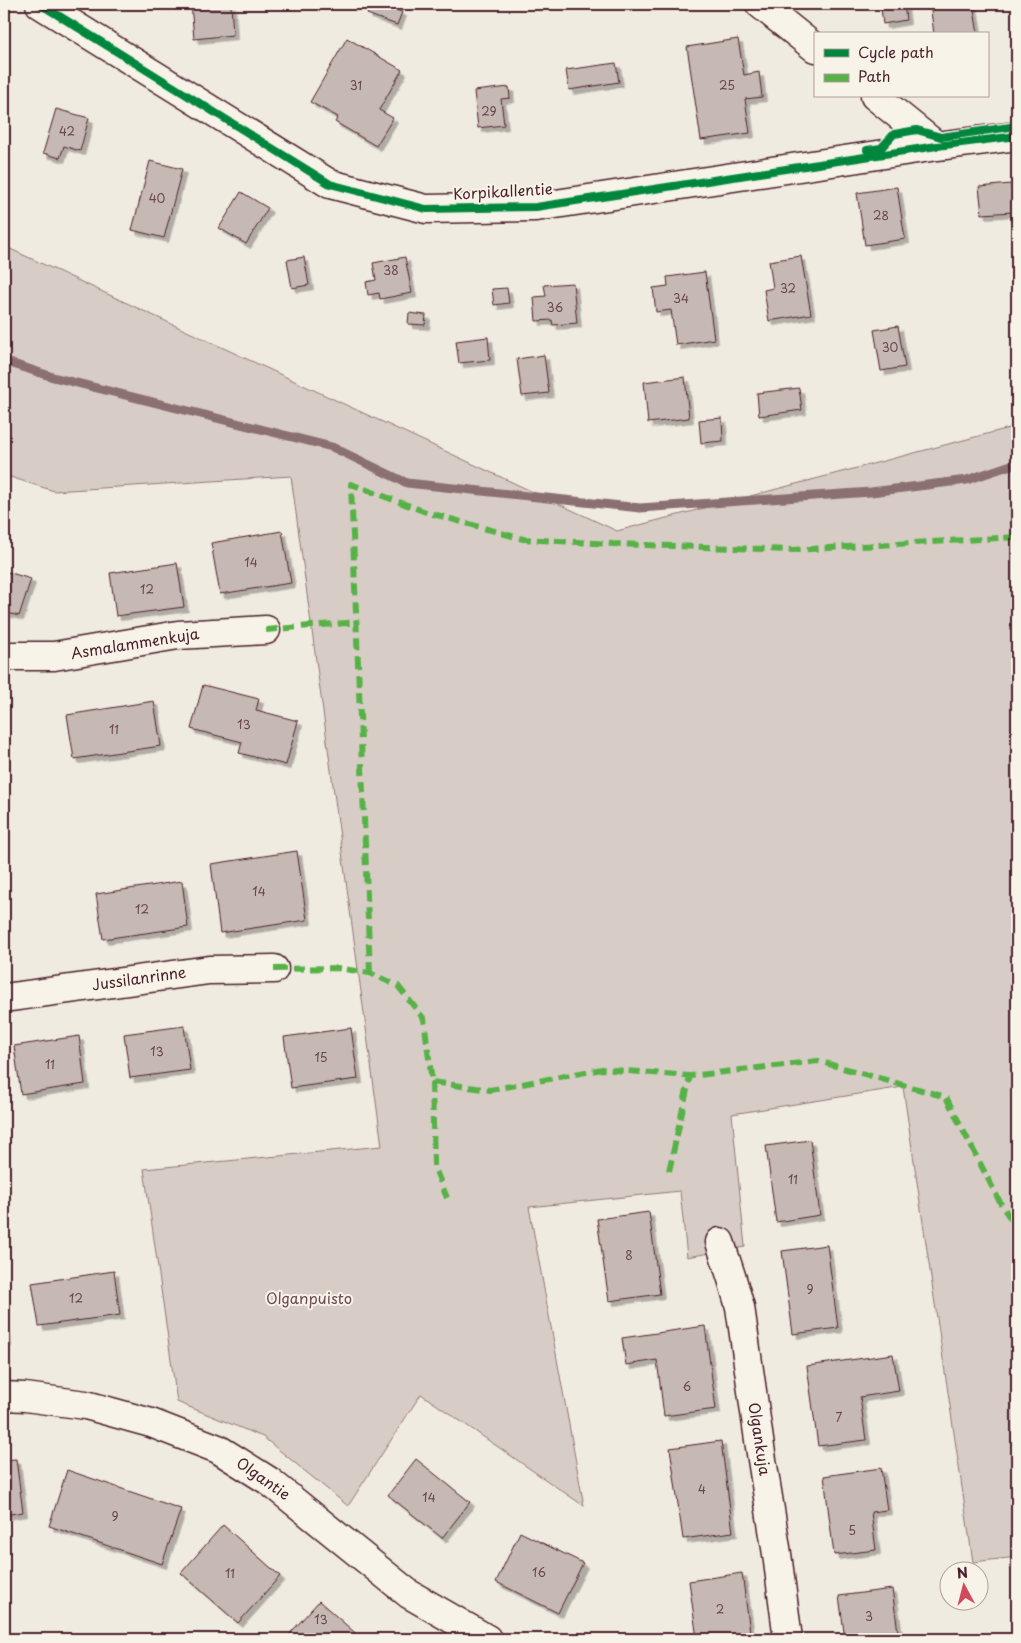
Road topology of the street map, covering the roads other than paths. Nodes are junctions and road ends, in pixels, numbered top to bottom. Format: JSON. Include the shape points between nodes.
{"nodes":[{"id":1,"x":40,"y":4,"type":"edge"},
{"id":2,"x":760,"y":4,"type":"edge"},
{"id":3,"x":814,"y":47,"type":"edge"},
{"id":4,"x":878,"y":98,"type":"edge"},
{"id":5,"x":1017,"y":136,"type":"edge"},
{"id":6,"x":938,"y":146,"type":"junction"},
{"id":7,"x":266,"y":630,"type":"dead end"},
{"id":8,"x":4,"y":656,"type":"edge"},
{"id":9,"x":274,"y":969,"type":"dead end"},
{"id":10,"x":4,"y":998,"type":"edge"},
{"id":11,"x":720,"y":1242,"type":"dead end"},
{"id":12,"x":4,"y":1396,"type":"edge"},
{"id":13,"x":487,"y":1639,"type":"edge"},
{"id":14,"x":788,"y":1639,"type":"edge"}],
"edges":[{"from":1,"to":6,"type":"street","name":"Korpikallentie","via":[[330,184],[426,209],[536,207]]},
{"from":2,"to":3,"type":"street"},
{"from":4,"to":6,"type":"street"},
{"from":5,"to":6,"type":"street","name":"Korpikallentie"},
{"from":7,"to":8,"type":"street","name":"Asmalammenkuja","via":[[178,635],[54,656]]},
{"from":9,"to":10,"type":"street","name":"Jussilanrinne","via":[[209,970]]},
{"from":11,"to":14,"type":"street","name":"Olgankuja","via":[[740,1307]]},
{"from":12,"to":13,"type":"street","name":"Olgantie","via":[[86,1405],[150,1423],[218,1449],[269,1481],[409,1594]]}]}
